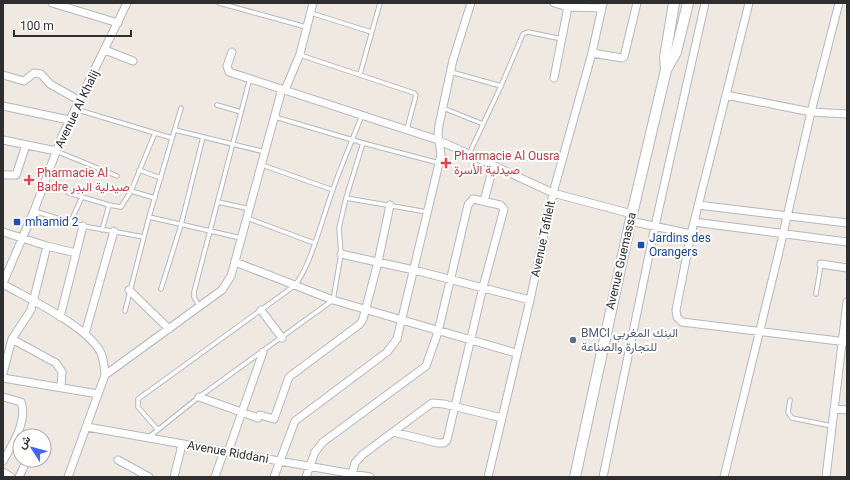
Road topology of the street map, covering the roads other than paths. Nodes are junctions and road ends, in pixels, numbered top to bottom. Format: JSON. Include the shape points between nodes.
{"nodes":[{"id":1,"x":52,"y":3,"type":"edge"},
{"id":2,"x":127,"y":3,"type":"edge"},
{"id":3,"x":219,"y":3,"type":"edge"},
{"id":4,"x":313,"y":3,"type":"edge"},
{"id":5,"x":380,"y":3,"type":"edge"},
{"id":6,"x":471,"y":3,"type":"edge"},
{"id":7,"x":554,"y":3,"type":"edge"},
{"id":8,"x":637,"y":3,"type":"edge"},
{"id":9,"x":674,"y":3,"type":"edge"},
{"id":10,"x":688,"y":3,"type":"edge"},
{"id":11,"x":705,"y":3,"type":"edge"},
{"id":12,"x":749,"y":3,"type":"edge"},
{"id":13,"x":839,"y":3,"type":"edge"},
{"id":14,"x":603,"y":6,"type":"edge"},
{"id":15,"x":568,"y":7,"type":"junction"},
{"id":16,"x":310,"y":12,"type":"junction"},
{"id":17,"x":118,"y":23,"type":"junction"},
{"id":18,"x":306,"y":27,"type":"junction"},
{"id":19,"x":372,"y":32,"type":"junction"},
{"id":20,"x":562,"y":39,"type":"junction"},
{"id":21,"x":105,"y":50,"type":"junction"},
{"id":22,"x":232,"y":52,"type":"dead end"},
{"id":23,"x":592,"y":53,"type":"junction"},
{"id":24,"x":300,"y":54,"type":"junction"},
{"id":25,"x":133,"y":61,"type":"dead end"},
{"id":26,"x":666,"y":70,"type":"junction"},
{"id":27,"x":451,"y":72,"type":"junction"},
{"id":28,"x":360,"y":74,"type":"junction"},
{"id":29,"x":3,"y":75,"type":"edge"},
{"id":30,"x":250,"y":78,"type":"junction"},
{"id":31,"x":554,"y":78,"type":"dead end"},
{"id":32,"x":501,"y":86,"type":"junction"},
{"id":33,"x":284,"y":89,"type":"junction"},
{"id":34,"x":726,"y":95,"type":"junction"},
{"id":35,"x":80,"y":101,"type":"junction"},
{"id":36,"x":217,"y":105,"type":"dead end"},
{"id":37,"x":3,"y":106,"type":"edge"},
{"id":38,"x":181,"y":108,"type":"dead end"},
{"id":39,"x":443,"y":108,"type":"junction"},
{"id":40,"x":75,"y":109,"type":"junction"},
{"id":41,"x":241,"y":112,"type":"junction"},
{"id":42,"x":811,"y":112,"type":"junction"},
{"id":43,"x":847,"y":114,"type":"edge"},
{"id":44,"x":362,"y":115,"type":"junction"},
{"id":45,"x":274,"y":117,"type":"junction"},
{"id":46,"x":69,"y":120,"type":"junction"},
{"id":47,"x":484,"y":124,"type":"junction"},
{"id":48,"x":175,"y":130,"type":"junction"},
{"id":49,"x":407,"y":130,"type":"junction"},
{"id":50,"x":155,"y":133,"type":"junction"},
{"id":51,"x":203,"y":137,"type":"junction"},
{"id":52,"x":172,"y":138,"type":"junction"},
{"id":53,"x":3,"y":140,"type":"edge"},
{"id":54,"x":353,"y":140,"type":"junction"},
{"id":55,"x":438,"y":140,"type":"junction"},
{"id":56,"x":363,"y":143,"type":"junction"},
{"id":57,"x":26,"y":145,"type":"junction"},
{"id":58,"x":233,"y":145,"type":"junction"},
{"id":59,"x":56,"y":151,"type":"junction"},
{"id":60,"x":265,"y":152,"type":"junction"},
{"id":61,"x":469,"y":155,"type":"junction"},
{"id":62,"x":439,"y":163,"type":"junction"},
{"id":63,"x":262,"y":165,"type":"junction"},
{"id":64,"x":493,"y":167,"type":"junction"},
{"id":65,"x":139,"y":170,"type":"junction"},
{"id":66,"x":3,"y":175,"type":"edge"},
{"id":67,"x":117,"y":176,"type":"dead end"},
{"id":68,"x":160,"y":178,"type":"junction"},
{"id":69,"x":333,"y":190,"type":"junction"},
{"id":70,"x":131,"y":191,"type":"junction"},
{"id":71,"x":69,"y":193,"type":"dead end"},
{"id":72,"x":553,"y":193,"type":"junction"},
{"id":73,"x":82,"y":197,"type":"junction"},
{"id":74,"x":155,"y":198,"type":"junction"},
{"id":75,"x":346,"y":198,"type":"junction"},
{"id":76,"x":218,"y":202,"type":"junction"},
{"id":77,"x":484,"y":202,"type":"junction"},
{"id":78,"x":109,"y":205,"type":"junction"},
{"id":79,"x":390,"y":205,"type":"junction"},
{"id":80,"x":698,"y":205,"type":"junction"},
{"id":81,"x":250,"y":209,"type":"junction"},
{"id":82,"x":34,"y":211,"type":"junction"},
{"id":83,"x":428,"y":212,"type":"junction"},
{"id":84,"x":786,"y":216,"type":"junction"},
{"id":85,"x":149,"y":217,"type":"junction"},
{"id":86,"x":631,"y":217,"type":"junction"},
{"id":87,"x":247,"y":218,"type":"junction"},
{"id":88,"x":71,"y":221,"type":"junction"},
{"id":89,"x":694,"y":222,"type":"junction"},
{"id":90,"x":847,"y":223,"type":"edge"},
{"id":91,"x":181,"y":225,"type":"junction"},
{"id":92,"x":83,"y":226,"type":"junction"},
{"id":93,"x":655,"y":226,"type":"junction"},
{"id":94,"x":102,"y":230,"type":"junction"},
{"id":95,"x":114,"y":231,"type":"junction"},
{"id":96,"x":211,"y":231,"type":"junction"},
{"id":97,"x":3,"y":232,"type":"edge"},
{"id":98,"x":691,"y":234,"type":"junction"},
{"id":99,"x":782,"y":234,"type":"junction"},
{"id":100,"x":144,"y":237,"type":"junction"},
{"id":101,"x":22,"y":238,"type":"junction"},
{"id":102,"x":241,"y":238,"type":"junction"},
{"id":103,"x":847,"y":242,"type":"edge"},
{"id":104,"x":314,"y":243,"type":"junction"},
{"id":105,"x":47,"y":246,"type":"junction"},
{"id":106,"x":76,"y":254,"type":"junction"},
{"id":107,"x":341,"y":254,"type":"junction"},
{"id":108,"x":235,"y":262,"type":"junction"},
{"id":109,"x":378,"y":262,"type":"junction"},
{"id":110,"x":821,"y":264,"type":"joint"},
{"id":111,"x":847,"y":268,"type":"edge"},
{"id":112,"x":414,"y":270,"type":"junction"},
{"id":113,"x":450,"y":279,"type":"junction"},
{"id":114,"x":3,"y":284,"type":"edge"},
{"id":115,"x":294,"y":286,"type":"junction"},
{"id":116,"x":483,"y":286,"type":"junction"},
{"id":117,"x":129,"y":290,"type":"junction"},
{"id":118,"x":161,"y":290,"type":"dead end"},
{"id":119,"x":816,"y":294,"type":"dead end"},
{"id":120,"x":333,"y":300,"type":"junction"},
{"id":121,"x":530,"y":300,"type":"junction"},
{"id":122,"x":33,"y":301,"type":"junction"},
{"id":123,"x":847,"y":302,"type":"edge"},
{"id":124,"x":199,"y":306,"type":"junction"},
{"id":125,"x":125,"y":310,"type":"dead end"},
{"id":126,"x":261,"y":310,"type":"junction"},
{"id":127,"x":366,"y":310,"type":"junction"},
{"id":128,"x":60,"y":317,"type":"junction"},
{"id":129,"x":403,"y":320,"type":"junction"},
{"id":130,"x":168,"y":329,"type":"junction"},
{"id":131,"x":438,"y":332,"type":"junction"},
{"id":132,"x":759,"y":332,"type":"junction"},
{"id":133,"x":85,"y":334,"type":"junction"},
{"id":134,"x":282,"y":338,"type":"junction"},
{"id":135,"x":12,"y":339,"type":"junction"},
{"id":136,"x":471,"y":341,"type":"junction"},
{"id":137,"x":845,"y":342,"type":"edge"},
{"id":138,"x":263,"y":352,"type":"junction"},
{"id":139,"x":516,"y":353,"type":"junction"},
{"id":140,"x":3,"y":373,"type":"edge"},
{"id":141,"x":105,"y":375,"type":"junction"},
{"id":142,"x":3,"y":378,"type":"edge"},
{"id":143,"x":61,"y":387,"type":"junction"},
{"id":144,"x":98,"y":394,"type":"junction"},
{"id":145,"x":3,"y":396,"type":"edge"},
{"id":146,"x":199,"y":397,"type":"junction"},
{"id":147,"x":790,"y":400,"type":"dead end"},
{"id":148,"x":455,"y":406,"type":"junction"},
{"id":149,"x":834,"y":409,"type":"junction"},
{"id":150,"x":847,"y":410,"type":"edge"},
{"id":151,"x":242,"y":413,"type":"junction"},
{"id":152,"x":502,"y":418,"type":"junction"},
{"id":153,"x":832,"y":426,"type":"junction"},
{"id":154,"x":87,"y":427,"type":"junction"},
{"id":155,"x":19,"y":428,"type":"edge"},
{"id":156,"x":158,"y":430,"type":"junction"},
{"id":157,"x":393,"y":432,"type":"junction"},
{"id":158,"x":148,"y":438,"type":"junction"},
{"id":159,"x":12,"y":444,"type":"edge"},
{"id":160,"x":182,"y":444,"type":"junction"},
{"id":161,"x":226,"y":452,"type":"junction"},
{"id":162,"x":118,"y":460,"type":"dead end"},
{"id":163,"x":3,"y":461,"type":"edge"},
{"id":164,"x":280,"y":461,"type":"junction"},
{"id":165,"x":309,"y":466,"type":"junction"},
{"id":166,"x":3,"y":472,"type":"edge"},
{"id":167,"x":352,"y":474,"type":"junction"},
{"id":168,"x":343,"y":475,"type":"edge"},
{"id":169,"x":11,"y":477,"type":"edge"},
{"id":170,"x":68,"y":477,"type":"edge"},
{"id":171,"x":149,"y":477,"type":"edge"},
{"id":172,"x":174,"y":477,"type":"edge"},
{"id":173,"x":215,"y":477,"type":"edge"},
{"id":174,"x":274,"y":477,"type":"edge"},
{"id":175,"x":306,"y":477,"type":"edge"},
{"id":176,"x":370,"y":477,"type":"edge"},
{"id":177,"x":488,"y":477,"type":"edge"},
{"id":178,"x":575,"y":477,"type":"edge"},
{"id":179,"x":603,"y":477,"type":"edge"},
{"id":180,"x":724,"y":477,"type":"edge"},
{"id":181,"x":826,"y":477,"type":"edge"}],
"edges":[{"from":1,"to":17,"type":"street"},
{"from":2,"to":17,"type":"street","name":"Avenue Al Khalij"},
{"from":3,"to":18,"type":"lane"},
{"from":4,"to":16,"type":"street"},
{"from":5,"to":19,"type":"lane"},
{"from":6,"to":27,"type":"street"},
{"from":7,"to":15,"type":"street"},
{"from":8,"to":23,"type":"street","via":[[624,57]]},
{"from":9,"to":26,"type":"main road","name":"Avenue Guemassa","via":[[665,56]]},
{"from":10,"to":26,"type":"main road","name":"Avenue Guemassa","via":[[676,52]]},
{"from":11,"to":93,"type":"street"},
{"from":12,"to":34,"type":"street"},
{"from":13,"to":42,"type":"street"},
{"from":14,"to":15,"type":"street"},
{"from":14,"to":23,"type":"street","name":"Avenue Tafilelt"},
{"from":15,"to":20,"type":"street"},
{"from":16,"to":18,"type":"street"},
{"from":16,"to":19,"type":"lane"},
{"from":17,"to":21,"type":"street","name":"Avenue Al Khalij"},
{"from":18,"to":24,"type":"street"},
{"from":19,"to":28,"type":"lane"},
{"from":20,"to":31,"type":"street"},
{"from":20,"to":32,"type":"lane","via":[[528,32],[523,34]]},
{"from":21,"to":25,"type":"street"},
{"from":21,"to":35,"type":"street","name":"Avenue Al Khalij"},
{"from":22,"to":30,"type":"street","via":[[227,66],[229,72]]},
{"from":23,"to":72,"type":"street","name":"Avenue Tafilelt"},
{"from":24,"to":28,"type":"lane"},
{"from":24,"to":33,"type":"street"},
{"from":26,"to":86,"type":"main road","name":"Avenue Guemassa"},
{"from":27,"to":32,"type":"lane"},
{"from":27,"to":39,"type":"street"},
{"from":28,"to":49,"type":"lane","via":[[415,93]]},
{"from":29,"to":35,"type":"street","via":[[24,81],[34,73],[41,74],[50,84]]},
{"from":30,"to":33,"type":"street"},
{"from":30,"to":41,"type":"lane"},
{"from":32,"to":47,"type":"lane"},
{"from":33,"to":44,"type":"street"},
{"from":33,"to":45,"type":"street"},
{"from":34,"to":42,"type":"street"},
{"from":34,"to":80,"type":"street"},
{"from":35,"to":40,"type":"street","name":"Avenue Al Khalij"},
{"from":36,"to":41,"type":"lane"},
{"from":37,"to":46,"type":"street"},
{"from":38,"to":48,"type":"lane"},
{"from":39,"to":47,"type":"lane"},
{"from":39,"to":55,"type":"street"},
{"from":40,"to":46,"type":"street","name":"Avenue Al Khalij"},
{"from":40,"to":50,"type":"lane"},
{"from":41,"to":58,"type":"lane"},
{"from":42,"to":43,"type":"street"},
{"from":42,"to":84,"type":"street"},
{"from":44,"to":49,"type":"street"},
{"from":44,"to":54,"type":"lane"},
{"from":45,"to":54,"type":"lane"},
{"from":45,"to":60,"type":"street"},
{"from":46,"to":59,"type":"street","name":"Avenue Al Khalij"},
{"from":47,"to":61,"type":"lane"},
{"from":48,"to":51,"type":"lane"},
{"from":48,"to":52,"type":"lane"},
{"from":49,"to":55,"type":"street"},
{"from":50,"to":52,"type":"lane"},
{"from":50,"to":65,"type":"lane"},
{"from":51,"to":58,"type":"lane"},
{"from":51,"to":91,"type":"lane"},
{"from":52,"to":68,"type":"lane"},
{"from":53,"to":57,"type":"street"},
{"from":54,"to":56,"type":"lane"},
{"from":54,"to":69,"type":"lane"},
{"from":55,"to":61,"type":"street"},
{"from":55,"to":62,"type":"street","via":[[441,149]]},
{"from":56,"to":62,"type":"lane"},
{"from":56,"to":75,"type":"lane"},
{"from":57,"to":59,"type":"street"},
{"from":57,"to":66,"type":"street","via":[[16,175]]},
{"from":58,"to":60,"type":"lane"},
{"from":58,"to":76,"type":"lane"},
{"from":59,"to":67,"type":"lane"},
{"from":59,"to":82,"type":"street","name":"Avenue Al Khalij"},
{"from":60,"to":63,"type":"street"},
{"from":61,"to":64,"type":"street"},
{"from":62,"to":83,"type":"street"},
{"from":63,"to":69,"type":"lane"},
{"from":63,"to":81,"type":"street"},
{"from":64,"to":72,"type":"street"},
{"from":64,"to":77,"type":"street"},
{"from":65,"to":68,"type":"lane"},
{"from":65,"to":70,"type":"lane"},
{"from":68,"to":74,"type":"lane"},
{"from":69,"to":104,"type":"lane"},
{"from":70,"to":74,"type":"lane"},
{"from":70,"to":78,"type":"lane","via":[[121,207]]},
{"from":71,"to":73,"type":"lane"},
{"from":72,"to":86,"type":"street"},
{"from":72,"to":121,"type":"street","name":"Avenue Tafilelt"},
{"from":73,"to":78,"type":"lane"},
{"from":73,"to":88,"type":"lane"},
{"from":74,"to":85,"type":"lane"},
{"from":75,"to":79,"type":"lane"},
{"from":75,"to":107,"type":"lane","via":[[339,233]]},
{"from":76,"to":81,"type":"lane"},
{"from":76,"to":96,"type":"lane"},
{"from":77,"to":113,"type":"street","via":[[473,200],[468,204]]},
{"from":77,"to":116,"type":"street","via":[[500,205],[504,209]]},
{"from":78,"to":94,"type":"lane"},
{"from":79,"to":83,"type":"lane"},
{"from":79,"to":109,"type":"street"},
{"from":80,"to":84,"type":"street"},
{"from":80,"to":89,"type":"street"},
{"from":81,"to":87,"type":"street"},
{"from":82,"to":88,"type":"lane"},
{"from":82,"to":101,"type":"street","name":"Avenue Al Khalij"},
{"from":83,"to":112,"type":"street"},
{"from":84,"to":90,"type":"street"},
{"from":84,"to":99,"type":"street"},
{"from":85,"to":91,"type":"lane"},
{"from":85,"to":100,"type":"lane"},
{"from":86,"to":93,"type":"street"},
{"from":86,"to":178,"type":"main road","name":"Avenue Guemassa"},
{"from":87,"to":102,"type":"street"},
{"from":87,"to":104,"type":"lane"},
{"from":88,"to":92,"type":"lane"},
{"from":89,"to":98,"type":"street"},
{"from":89,"to":99,"type":"street"},
{"from":91,"to":96,"type":"lane"},
{"from":91,"to":118,"type":"lane"},
{"from":92,"to":94,"type":"lane"},
{"from":92,"to":106,"type":"street"},
{"from":93,"to":98,"type":"street"},
{"from":93,"to":179,"type":"street"},
{"from":94,"to":95,"type":"lane"},
{"from":95,"to":100,"type":"lane"},
{"from":95,"to":133,"type":"street"},
{"from":96,"to":102,"type":"lane"},
{"from":96,"to":124,"type":"lane","via":[[194,295]]},
{"from":97,"to":101,"type":"street"},
{"from":98,"to":132,"type":"street","via":[[676,317],[686,323]]},
{"from":99,"to":103,"type":"street"},
{"from":99,"to":132,"type":"street"},
{"from":100,"to":117,"type":"lane"},
{"from":101,"to":105,"type":"street"},
{"from":101,"to":114,"type":"street","name":"Avenue Al Khalij"},
{"from":102,"to":108,"type":"street"},
{"from":104,"to":115,"type":"lane","via":[[303,275]]},
{"from":105,"to":106,"type":"street"},
{"from":105,"to":122,"type":"street"},
{"from":106,"to":128,"type":"street"},
{"from":107,"to":109,"type":"street"},
{"from":107,"to":120,"type":"lane"},
{"from":108,"to":115,"type":"street"},
{"from":108,"to":124,"type":"street","via":[[232,276],[222,290]]},
{"from":109,"to":112,"type":"street"},
{"from":109,"to":127,"type":"street"},
{"from":110,"to":111,"type":"street"},
{"from":110,"to":119,"type":"lane"},
{"from":112,"to":113,"type":"street"},
{"from":112,"to":129,"type":"street"},
{"from":113,"to":116,"type":"street"},
{"from":113,"to":131,"type":"street"},
{"from":114,"to":122,"type":"street"},
{"from":115,"to":120,"type":"street"},
{"from":115,"to":126,"type":"lane"},
{"from":116,"to":121,"type":"street"},
{"from":116,"to":136,"type":"street"},
{"from":117,"to":125,"type":"lane"},
{"from":117,"to":130,"type":"street"},
{"from":120,"to":127,"type":"street"},
{"from":120,"to":134,"type":"lane"},
{"from":121,"to":139,"type":"street","name":"Avenue Tafilelt"},
{"from":122,"to":128,"type":"street"},
{"from":122,"to":135,"type":"street","via":[[31,310]]},
{"from":123,"to":137,"type":"street"},
{"from":124,"to":130,"type":"street"},
{"from":126,"to":134,"type":"street"},
{"from":126,"to":156,"type":"lane","via":[[138,399],[138,407]]},
{"from":127,"to":129,"type":"street"},
{"from":127,"to":151,"type":"street","via":[[360,324],[289,377],[274,419],[260,414],[258,418]]},
{"from":128,"to":133,"type":"street"},
{"from":129,"to":131,"type":"street"},
{"from":129,"to":164,"type":"street","via":[[394,346],[295,421]]},
{"from":130,"to":141,"type":"street"},
{"from":131,"to":136,"type":"street"},
{"from":131,"to":165,"type":"street","via":[[426,366],[323,442]]},
{"from":132,"to":137,"type":"street"},
{"from":132,"to":180,"type":"street"},
{"from":133,"to":141,"type":"street","via":[[101,352]]},
{"from":134,"to":138,"type":"lane"},
{"from":135,"to":140,"type":"street"},
{"from":135,"to":143,"type":"street","via":[[56,363],[62,372]]},
{"from":136,"to":139,"type":"street"},
{"from":136,"to":148,"type":"street"},
{"from":137,"to":149,"type":"street"},
{"from":138,"to":146,"type":"lane"},
{"from":138,"to":151,"type":"street"},
{"from":139,"to":152,"type":"street","name":"Avenue Tafilelt"},
{"from":141,"to":144,"type":"street"},
{"from":142,"to":143,"type":"street"},
{"from":143,"to":144,"type":"street"},
{"from":144,"to":154,"type":"street"},
{"from":145,"to":155,"type":"street","via":[[21,402],[23,407]]},
{"from":146,"to":151,"type":"street"},
{"from":146,"to":156,"type":"lane"},
{"from":147,"to":153,"type":"lane","via":[[788,412],[792,418]]},
{"from":148,"to":152,"type":"street"},
{"from":148,"to":157,"type":"street","via":[[432,403]]},
{"from":148,"to":157,"type":"street","via":[[447,440],[444,443]]},
{"from":149,"to":150,"type":"street"},
{"from":149,"to":153,"type":"street"},
{"from":151,"to":161,"type":"street"},
{"from":152,"to":177,"type":"street","name":"Avenue Tafilelt"},
{"from":153,"to":181,"type":"street"},
{"from":154,"to":158,"type":"street","name":"Avenue Riddani"},
{"from":154,"to":170,"type":"street"},
{"from":156,"to":158,"type":"lane"},
{"from":157,"to":167,"type":"street","via":[[358,458]]},
{"from":158,"to":160,"type":"street","name":"Avenue Riddani"},
{"from":159,"to":163,"type":"street"},
{"from":160,"to":161,"type":"street","name":"Avenue Riddani"},
{"from":160,"to":172,"type":"street"},
{"from":161,"to":164,"type":"street","name":"Avenue Riddani"},
{"from":161,"to":173,"type":"street"},
{"from":162,"to":171,"type":"street"},
{"from":164,"to":165,"type":"street","name":"Avenue Riddani"},
{"from":164,"to":174,"type":"street"},
{"from":165,"to":168,"type":"street","name":"Avenue Riddani"},
{"from":165,"to":175,"type":"street"},
{"from":166,"to":169,"type":"street"},
{"from":167,"to":168,"type":"street","name":"Avenue Riddani"},
{"from":167,"to":176,"type":"street","name":"Avenue Riddani"}]}
